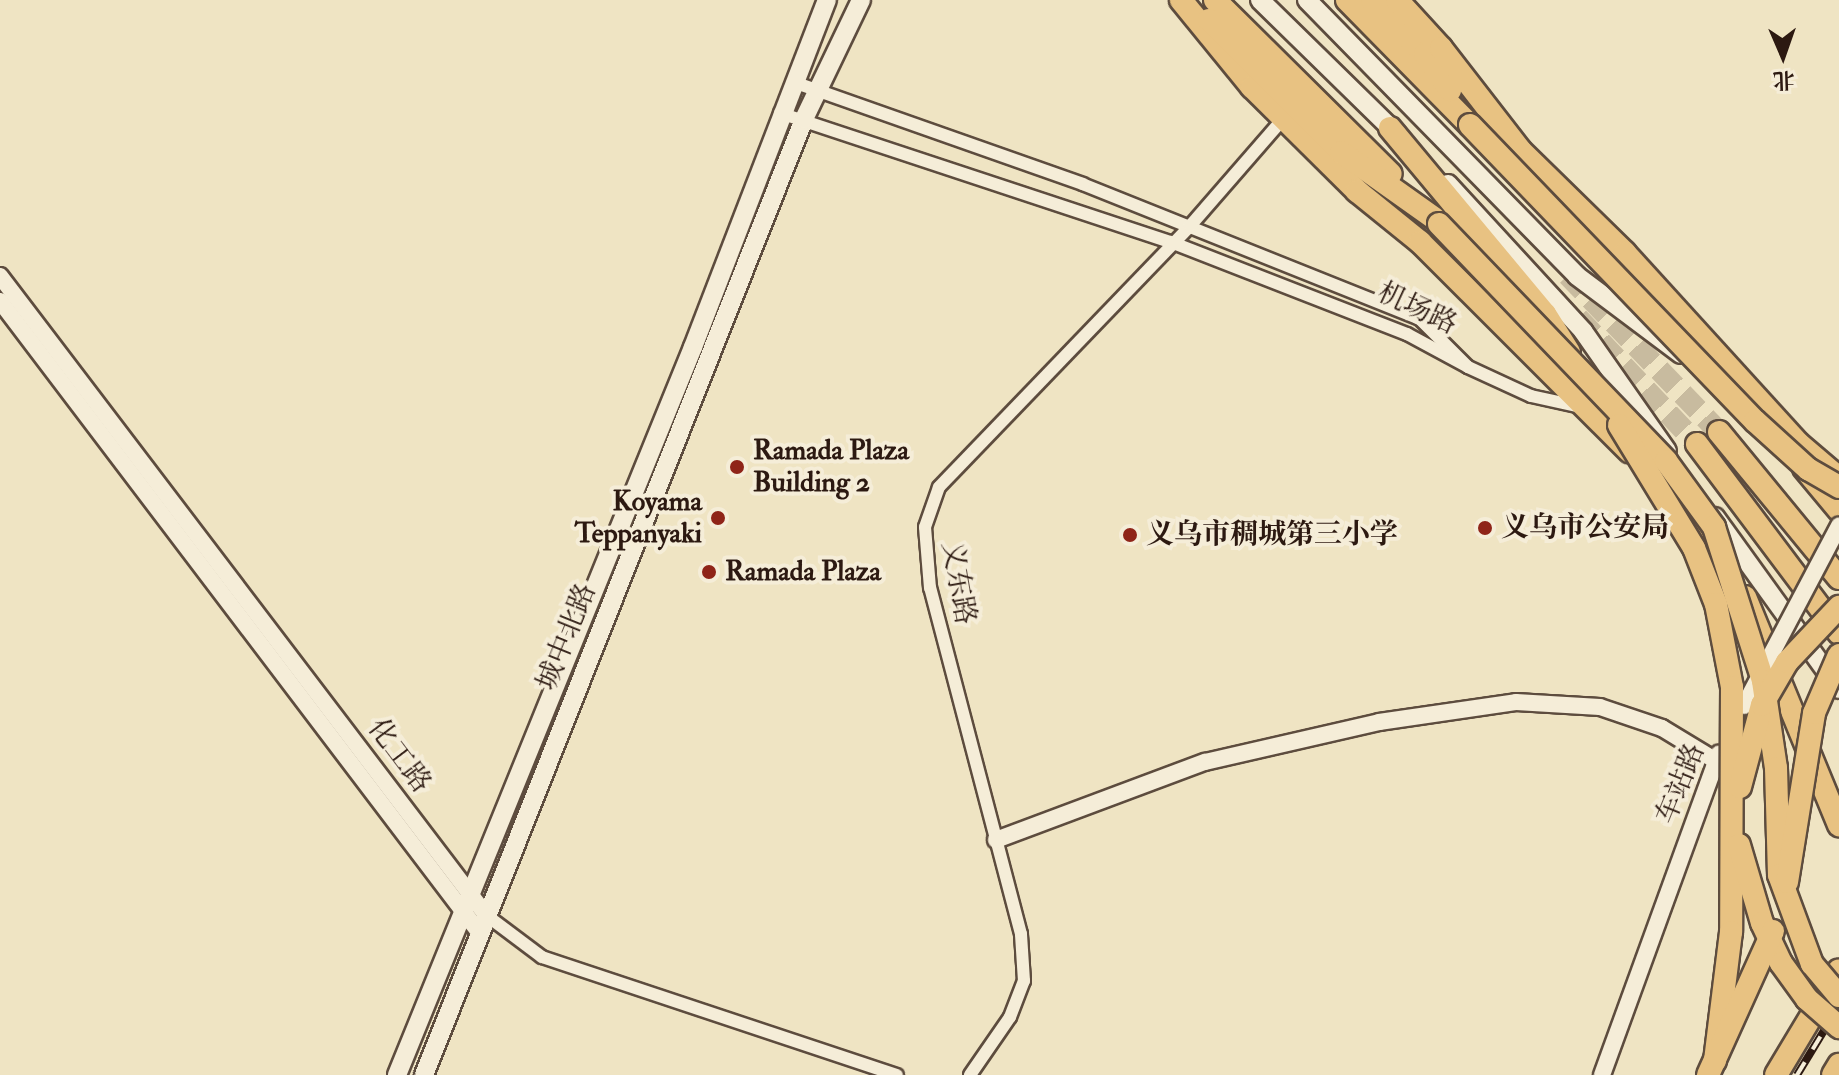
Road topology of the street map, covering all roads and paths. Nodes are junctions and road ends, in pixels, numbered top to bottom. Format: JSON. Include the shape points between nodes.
{"nodes":[{"id":1,"x":827,"y":0,"type":"edge"},
{"id":2,"x":861,"y":0,"type":"edge"},
{"id":3,"x":1182,"y":0,"type":"edge"},
{"id":4,"x":1215,"y":0,"type":"edge"},
{"id":5,"x":1260,"y":0,"type":"edge"},
{"id":6,"x":1307,"y":0,"type":"edge"},
{"id":7,"x":1347,"y":0,"type":"edge"},
{"id":8,"x":1372,"y":0,"type":"edge"},
{"id":9,"x":1402,"y":2,"type":"edge"},
{"id":10,"x":793,"y":82,"type":"junction"},
{"id":11,"x":820,"y":91,"type":"junction"},
{"id":12,"x":780,"y":113,"type":"junction"},
{"id":13,"x":1284,"y":118,"type":"junction"},
{"id":14,"x":804,"y":119,"type":"junction"},
{"id":15,"x":1470,"y":125,"type":"junction"},
{"id":16,"x":1390,"y":128,"type":"junction"},
{"id":17,"x":1436,"y":221,"type":"junction"},
{"id":18,"x":1190,"y":226,"type":"junction"},
{"id":19,"x":1171,"y":242,"type":"junction"},
{"id":20,"x":0,"y":276,"type":"edge"},
{"id":21,"x":0,"y":301,"type":"edge"},
{"id":22,"x":1468,"y":367,"type":"junction"},
{"id":23,"x":1591,"y":380,"type":"junction"},
{"id":24,"x":1748,"y":405,"type":"junction"},
{"id":25,"x":1592,"y":410,"type":"junction"},
{"id":26,"x":1719,"y":432,"type":"tunnel mouth"},
{"id":27,"x":1798,"y":443,"type":"junction"},
{"id":28,"x":1697,"y":444,"type":"tunnel mouth"},
{"id":29,"x":1838,"y":484,"type":"edge"},
{"id":30,"x":1679,"y":506,"type":"junction"},
{"id":31,"x":1839,"y":510,"type":"edge"},
{"id":32,"x":1839,"y":526,"type":"edge"},
{"id":33,"x":1839,"y":578,"type":"edge"},
{"id":34,"x":1839,"y":607,"type":"edge"},
{"id":35,"x":1839,"y":633,"type":"edge"},
{"id":36,"x":1839,"y":655,"type":"edge"},
{"id":37,"x":1839,"y":689,"type":"edge"},
{"id":38,"x":1716,"y":761,"type":"junction"},
{"id":39,"x":1839,"y":825,"type":"edge"},
{"id":40,"x":996,"y":840,"type":"junction"},
{"id":41,"x":469,"y":905,"type":"junction"},
{"id":42,"x":483,"y":923,"type":"junction"},
{"id":43,"x":1839,"y":970,"type":"edge"},
{"id":44,"x":1839,"y":996,"type":"edge"},
{"id":45,"x":1839,"y":1027,"type":"edge"},
{"id":46,"x":1711,"y":1068,"type":"edge"},
{"id":47,"x":397,"y":1075,"type":"edge"},
{"id":48,"x":424,"y":1075,"type":"edge"},
{"id":49,"x":897,"y":1075,"type":"edge"},
{"id":50,"x":970,"y":1075,"type":"edge"},
{"id":51,"x":1602,"y":1075,"type":"edge"},
{"id":52,"x":1776,"y":1075,"type":"edge"}],
"edges":[{"from":1,"to":10,"type":"main road","name":"城中北路"},
{"from":2,"to":11,"type":"main road","name":"城中北路"},
{"from":3,"to":13,"type":"highway","via":[[1224,57]]},
{"from":3,"to":17,"type":"highway","via":[[1207,18],[1341,152]]},
{"from":4,"to":17,"type":"highway"},
{"from":5,"to":16,"type":"main road"},
{"from":6,"to":24,"type":"main road","via":[[1577,276]]},
{"from":7,"to":15,"type":"highway"},
{"from":8,"to":15,"type":"highway","via":[[1425,54]]},
{"from":9,"to":27,"type":"highway","via":[[1520,150],[1625,253]]},
{"from":10,"to":11,"type":"street","name":"机场路"},
{"from":10,"to":12,"type":"main road","name":"城中北路"},
{"from":11,"to":14,"type":"main road","name":"城中北路"},
{"from":11,"to":18,"type":"street","name":"机场路"},
{"from":12,"to":14,"type":"street","name":"机场路"},
{"from":12,"to":41,"type":"main road","name":"城中北路","via":[[687,362]]},
{"from":13,"to":18,"type":"street","name":"义东路"},
{"from":13,"to":25,"type":"highway"},
{"from":14,"to":19,"type":"street","name":"机场路"},
{"from":14,"to":42,"type":"main road","name":"城中北路"},
{"from":15,"to":29,"type":"highway","bridge":true,"via":[[1755,421],[1808,469]]},
{"from":16,"to":30,"type":"highway","via":[[1545,314],[1596,396]]},
{"from":16,"to":37,"type":"main road","via":[[1481,217],[1583,331]]},
{"from":17,"to":23,"type":"highway","bridge":true},
{"from":18,"to":19,"type":"street","name":"义东路"},
{"from":18,"to":22,"type":"street","name":"机场路","via":[[1420,319]]},
{"from":19,"to":22,"type":"street","name":"机场路","via":[[1407,334]]},
{"from":19,"to":40,"type":"street","name":"义东路","via":[[939,487],[925,527],[930,588]]},
{"from":20,"to":41,"type":"street","name":"化工路"},
{"from":21,"to":41,"type":"street","name":"化工路"},
{"from":22,"to":25,"type":"street","via":[[1531,396]]},
{"from":23,"to":44,"type":"highway","bridge":true,"via":[[1666,461],[1714,527],[1763,681],[1776,768],[1779,875],[1812,964]]},
{"from":23,"to":46,"type":"highway","bridge":true,"via":[[1694,548],[1716,604],[1732,687],[1731,932]]},
{"from":24,"to":27,"type":"main road"},
{"from":24,"to":31,"type":"highway"},
{"from":25,"to":30,"type":"highway"},
{"from":26,"to":33,"type":"highway"},
{"from":27,"to":29,"type":"highway"},
{"from":28,"to":35,"type":"highway"},
{"from":30,"to":39,"type":"highway","via":[[1744,594],[1825,779]]},
{"from":32,"to":38,"type":"street","name":"车站路","bridge":true},
{"from":34,"to":45,"type":"highway","bridge":true,"via":[[1787,662],[1762,705],[1745,757],[1738,803],[1739,845],[1762,923],[1799,987]]},
{"from":36,"to":46,"type":"highway","bridge":true,"via":[[1814,713],[1794,853],[1778,918]]},
{"from":38,"to":40,"type":"street","via":[[1662,728],[1600,707],[1516,702],[1379,722],[1205,762]]},
{"from":38,"to":51,"type":"street","name":"车站路"},
{"from":40,"to":50,"type":"street","name":"义东路","via":[[1021,934],[1024,981],[1010,1017]]},
{"from":41,"to":42,"type":"street","name":"化工路"},
{"from":41,"to":47,"type":"main road","name":"城中北路"},
{"from":42,"to":48,"type":"main road","name":"城中北路"},
{"from":42,"to":49,"type":"street","name":"化工路","via":[[542,957]]},
{"from":43,"to":52,"type":"highway"}]}
